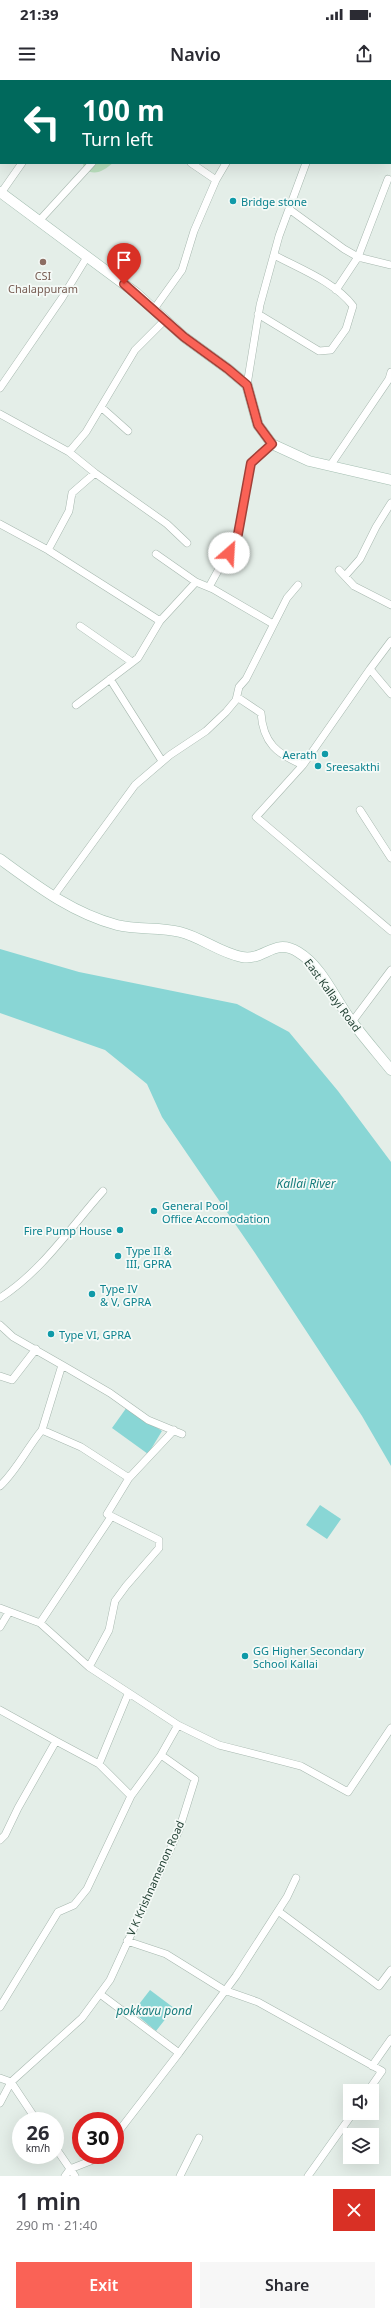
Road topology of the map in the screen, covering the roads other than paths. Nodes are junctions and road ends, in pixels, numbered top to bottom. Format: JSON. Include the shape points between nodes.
{"nodes":[{"id":1,"x":21,"y":164,"type":"edge"},
{"id":2,"x":91,"y":164,"type":"edge"},
{"id":3,"x":192,"y":164,"type":"edge"},
{"id":4,"x":225,"y":164,"type":"edge"},
{"id":5,"x":306,"y":164,"type":"edge"},
{"id":6,"x":388,"y":179,"type":"dead end"},
{"id":7,"x":216,"y":180,"type":"junction"},
{"id":8,"x":0,"y":192,"type":"edge"},
{"id":9,"x":289,"y":209,"type":"junction"},
{"id":10,"x":39,"y":221,"type":"junction"},
{"id":11,"x":274,"y":255,"type":"junction"},
{"id":12,"x":87,"y":256,"type":"junction"},
{"id":13,"x":358,"y":257,"type":"junction"},
{"id":14,"x":391,"y":265,"type":"edge"},
{"id":15,"x":336,"y":290,"type":"junction"},
{"id":16,"x":154,"y":309,"type":"junction"},
{"id":17,"x":258,"y":314,"type":"junction"},
{"id":18,"x":165,"y":320,"type":"junction"},
{"id":19,"x":391,"y":372,"type":"edge"},
{"id":20,"x":247,"y":385,"type":"junction"},
{"id":21,"x":0,"y":388,"type":"edge"},
{"id":22,"x":101,"y":407,"type":"junction"},
{"id":23,"x":0,"y":414,"type":"edge"},
{"id":24,"x":128,"y":431,"type":"dead end"},
{"id":25,"x":272,"y":444,"type":"junction"},
{"id":26,"x":69,"y":452,"type":"junction"},
{"id":27,"x":330,"y":466,"type":"junction"},
{"id":28,"x":95,"y":473,"type":"junction"},
{"id":29,"x":391,"y":480,"type":"edge"},
{"id":30,"x":391,"y":503,"type":"edge"},
{"id":31,"x":0,"y":524,"type":"edge"},
{"id":32,"x":187,"y":543,"type":"dead end"},
{"id":33,"x":48,"y":550,"type":"junction"},
{"id":34,"x":156,"y":554,"type":"dead end"},
{"id":35,"x":339,"y":570,"type":"dead end"},
{"id":36,"x":345,"y":576,"type":"junction"},
{"id":37,"x":196,"y":582,"type":"junction"},
{"id":38,"x":298,"y":585,"type":"dead end"},
{"id":39,"x":209,"y":587,"type":"junction"},
{"id":40,"x":391,"y":605,"type":"edge"},
{"id":41,"x":160,"y":621,"type":"junction"},
{"id":42,"x":273,"y":624,"type":"junction"},
{"id":43,"x":80,"y":626,"type":"dead end"},
{"id":44,"x":391,"y":641,"type":"edge"},
{"id":45,"x":132,"y":662,"type":"junction"},
{"id":46,"x":370,"y":668,"type":"junction"},
{"id":47,"x":110,"y":679,"type":"junction"},
{"id":48,"x":391,"y":694,"type":"edge"},
{"id":49,"x":237,"y":697,"type":"junction"},
{"id":50,"x":76,"y":705,"type":"dead end"},
{"id":51,"x":162,"y":761,"type":"junction"},
{"id":52,"x":303,"y":765,"type":"junction"},
{"id":53,"x":360,"y":810,"type":"dead end"},
{"id":54,"x":391,"y":858,"type":"edge"},
{"id":55,"x":0,"y":859,"type":"edge"},
{"id":56,"x":53,"y":897,"type":"junction"},
{"id":57,"x":391,"y":931,"type":"edge"},
{"id":58,"x":391,"y":970,"type":"edge"},
{"id":59,"x":352,"y":1022,"type":"junction"},
{"id":60,"x":391,"y":1070,"type":"edge"},
{"id":61,"x":103,"y":1191,"type":"dead end"},
{"id":62,"x":0,"y":1298,"type":"edge"},
{"id":63,"x":0,"y":1325,"type":"edge"},
{"id":64,"x":36,"y":1349,"type":"junction"},
{"id":65,"x":62,"y":1365,"type":"junction"},
{"id":66,"x":0,"y":1376,"type":"edge"},
{"id":67,"x":42,"y":1430,"type":"junction"},
{"id":68,"x":174,"y":1430,"type":"junction"},
{"id":69,"x":182,"y":1434,"type":"dead end"},
{"id":70,"x":129,"y":1478,"type":"junction"},
{"id":71,"x":0,"y":1486,"type":"edge"},
{"id":72,"x":111,"y":1517,"type":"junction"},
{"id":73,"x":0,"y":1608,"type":"edge"},
{"id":74,"x":9,"y":1612,"type":"junction"},
{"id":75,"x":40,"y":1623,"type":"junction"},
{"id":76,"x":0,"y":1627,"type":"edge"},
{"id":77,"x":89,"y":1667,"type":"junction"},
{"id":78,"x":128,"y":1694,"type":"junction"},
{"id":79,"x":0,"y":1710,"type":"edge"},
{"id":80,"x":178,"y":1725,"type":"junction"},
{"id":81,"x":391,"y":1728,"type":"edge"},
{"id":82,"x":56,"y":1741,"type":"junction"},
{"id":83,"x":161,"y":1755,"type":"junction"},
{"id":84,"x":99,"y":1764,"type":"junction"},
{"id":85,"x":131,"y":1796,"type":"junction"},
{"id":86,"x":2,"y":1835,"type":"edge"},
{"id":87,"x":296,"y":1878,"type":"dead end"},
{"id":88,"x":278,"y":1910,"type":"junction"},
{"id":89,"x":127,"y":1940,"type":"junction"},
{"id":90,"x":391,"y":1970,"type":"edge"},
{"id":91,"x":224,"y":1990,"type":"junction"},
{"id":92,"x":100,"y":1994,"type":"junction"},
{"id":93,"x":0,"y":2007,"type":"edge"},
{"id":94,"x":391,"y":2039,"type":"edge"},
{"id":95,"x":179,"y":2054,"type":"junction"},
{"id":96,"x":372,"y":2066,"type":"junction"},
{"id":97,"x":0,"y":2078,"type":"edge"},
{"id":98,"x":11,"y":2082,"type":"junction"},
{"id":99,"x":373,"y":2084,"type":"edge"},
{"id":100,"x":0,"y":2104,"type":"edge"},
{"id":101,"x":31,"y":2112,"type":"edge"},
{"id":102,"x":348,"y":2120,"type":"edge"},
{"id":103,"x":124,"y":2124,"type":"edge"},
{"id":104,"x":199,"y":2138,"type":"dead end"},
{"id":105,"x":64,"y":2160,"type":"edge"},
{"id":106,"x":83,"y":2164,"type":"edge"},
{"id":107,"x":70,"y":2169,"type":"junction"},
{"id":108,"x":65,"y":2176,"type":"edge"},
{"id":109,"x":75,"y":2176,"type":"edge"},
{"id":110,"x":180,"y":2176,"type":"edge"},
{"id":111,"x":308,"y":2176,"type":"edge"}],
"edges":[{"from":1,"to":8,"type":"street"},
{"from":2,"to":10,"type":"street"},
{"from":3,"to":7,"type":"street"},
{"from":4,"to":7,"type":"street"},
{"from":5,"to":9,"type":"street"},
{"from":6,"to":13,"type":"street"},
{"from":7,"to":16,"type":"street","via":[[194,231],[182,270]]},
{"from":8,"to":10,"type":"main road"},
{"from":9,"to":11,"type":"street"},
{"from":9,"to":13,"type":"street"},
{"from":10,"to":12,"type":"main road"},
{"from":11,"to":15,"type":"street"},
{"from":11,"to":17,"type":"street"},
{"from":12,"to":16,"type":"main road"},
{"from":12,"to":21,"type":"street","via":[[58,304]]},
{"from":13,"to":14,"type":"street"},
{"from":13,"to":15,"type":"street"},
{"from":15,"to":17,"type":"street","via":[[346,296],[353,306],[346,329],[331,350],[320,351]]},
{"from":16,"to":18,"type":"main road"},
{"from":17,"to":20,"type":"street"},
{"from":18,"to":20,"type":"main road"},
{"from":18,"to":22,"type":"street","via":[[135,350]]},
{"from":19,"to":27,"type":"street","via":[[389,379]]},
{"from":20,"to":25,"type":"main road","via":[[258,425]]},
{"from":22,"to":24,"type":"street"},
{"from":22,"to":26,"type":"street","via":[[86,432]]},
{"from":23,"to":26,"type":"street"},
{"from":25,"to":27,"type":"main road","via":[[309,461]]},
{"from":25,"to":39,"type":"street","via":[[251,463],[238,534]]},
{"from":26,"to":28,"type":"street"},
{"from":27,"to":29,"type":"main road"},
{"from":28,"to":32,"type":"street","via":[[167,524]]},
{"from":28,"to":33,"type":"street","via":[[72,493],[69,511]]},
{"from":30,"to":36,"type":"street","via":[[360,559]]},
{"from":31,"to":33,"type":"street"},
{"from":33,"to":41,"type":"street"},
{"from":34,"to":37,"type":"street"},
{"from":35,"to":36,"type":"street"},
{"from":36,"to":40,"type":"street","via":[[354,586]]},
{"from":37,"to":39,"type":"street"},
{"from":37,"to":41,"type":"street"},
{"from":38,"to":42,"type":"street","via":[[287,598]]},
{"from":39,"to":42,"type":"street"},
{"from":41,"to":45,"type":"street","via":[[138,658]]},
{"from":42,"to":49,"type":"street","via":[[246,679],[239,687]]},
{"from":43,"to":45,"type":"street"},
{"from":44,"to":46,"type":"street"},
{"from":45,"to":47,"type":"street"},
{"from":46,"to":48,"type":"street"},
{"from":46,"to":52,"type":"street"},
{"from":47,"to":50,"type":"street"},
{"from":47,"to":51,"type":"street"},
{"from":49,"to":51,"type":"street","via":[[206,731]]},
{"from":49,"to":52,"type":"street","via":[[261,713],[262,728],[272,746],[287,758]]},
{"from":51,"to":56,"type":"street","via":[[135,785]]},
{"from":52,"to":57,"type":"street","via":[[256,817]]},
{"from":53,"to":54,"type":"street"},
{"from":55,"to":56,"type":"main road","name":"East Kallayi Road"},
{"from":56,"to":59,"type":"main road","name":"East Kallayi Road","via":[[77,911],[119,926],[155,927],[182,932],[235,956],[250,958],[279,946],[288,946],[308,959]]},
{"from":58,"to":59,"type":"street"},
{"from":59,"to":60,"type":"main road","name":"East Kallayi Road"},
{"from":61,"to":62,"type":"street","via":[[39,1266],[18,1287]]},
{"from":63,"to":64,"type":"street","via":[[13,1337]]},
{"from":64,"to":65,"type":"street"},
{"from":64,"to":66,"type":"street","via":[[12,1380]]},
{"from":65,"to":67,"type":"street"},
{"from":65,"to":68,"type":"street","via":[[110,1393],[148,1420]]},
{"from":67,"to":70,"type":"street","via":[[81,1447]]},
{"from":67,"to":71,"type":"street","via":[[10,1477]]},
{"from":68,"to":69,"type":"street"},
{"from":68,"to":70,"type":"street"},
{"from":70,"to":72,"type":"street","via":[[108,1514]]},
{"from":72,"to":75,"type":"street"},
{"from":72,"to":77,"type":"street","via":[[159,1540],[159,1548],[116,1601],[109,1630]]},
{"from":73,"to":74,"type":"street"},
{"from":74,"to":75,"type":"street"},
{"from":74,"to":76,"type":"street"},
{"from":75,"to":77,"type":"street"},
{"from":77,"to":78,"type":"street"},
{"from":78,"to":80,"type":"street"},
{"from":78,"to":84,"type":"street"},
{"from":79,"to":82,"type":"street"},
{"from":80,"to":81,"type":"street","via":[[219,1745],[301,1766],[348,1792]]},
{"from":80,"to":83,"type":"street"},
{"from":82,"to":84,"type":"street"},
{"from":82,"to":86,"type":"street"},
{"from":83,"to":85,"type":"street"},
{"from":83,"to":89,"type":"street","name":"V K Krishnamenon Road","via":[[194,1779],[179,1830]]},
{"from":84,"to":85,"type":"street"},
{"from":85,"to":93,"type":"street","via":[[87,1889],[74,1905],[58,1912]]},
{"from":87,"to":88,"type":"street"},
{"from":88,"to":90,"type":"street","via":[[379,1986]]},
{"from":88,"to":91,"type":"street","via":[[236,1976]]},
{"from":89,"to":91,"type":"street","via":[[166,1954]]},
{"from":89,"to":92,"type":"street","name":"V K Krishnamenon Road","via":[[110,1980]]},
{"from":91,"to":95,"type":"street"},
{"from":91,"to":96,"type":"street","via":[[258,2002]]},
{"from":92,"to":95,"type":"street"},
{"from":92,"to":98,"type":"street","name":"V K Krishnamenon Road","via":[[82,2018]]},
{"from":94,"to":96,"type":"street"},
{"from":95,"to":103,"type":"street"},
{"from":96,"to":99,"type":"street","via":[[382,2071]]},
{"from":97,"to":98,"type":"street"},
{"from":98,"to":100,"type":"street","name":"V K Krishnamenon Road"},
{"from":98,"to":101,"type":"street"},
{"from":102,"to":111,"type":"street"},
{"from":104,"to":110,"type":"street"},
{"from":105,"to":107,"type":"street"},
{"from":106,"to":107,"type":"street"},
{"from":107,"to":108,"type":"street"},
{"from":107,"to":109,"type":"street"}]}
